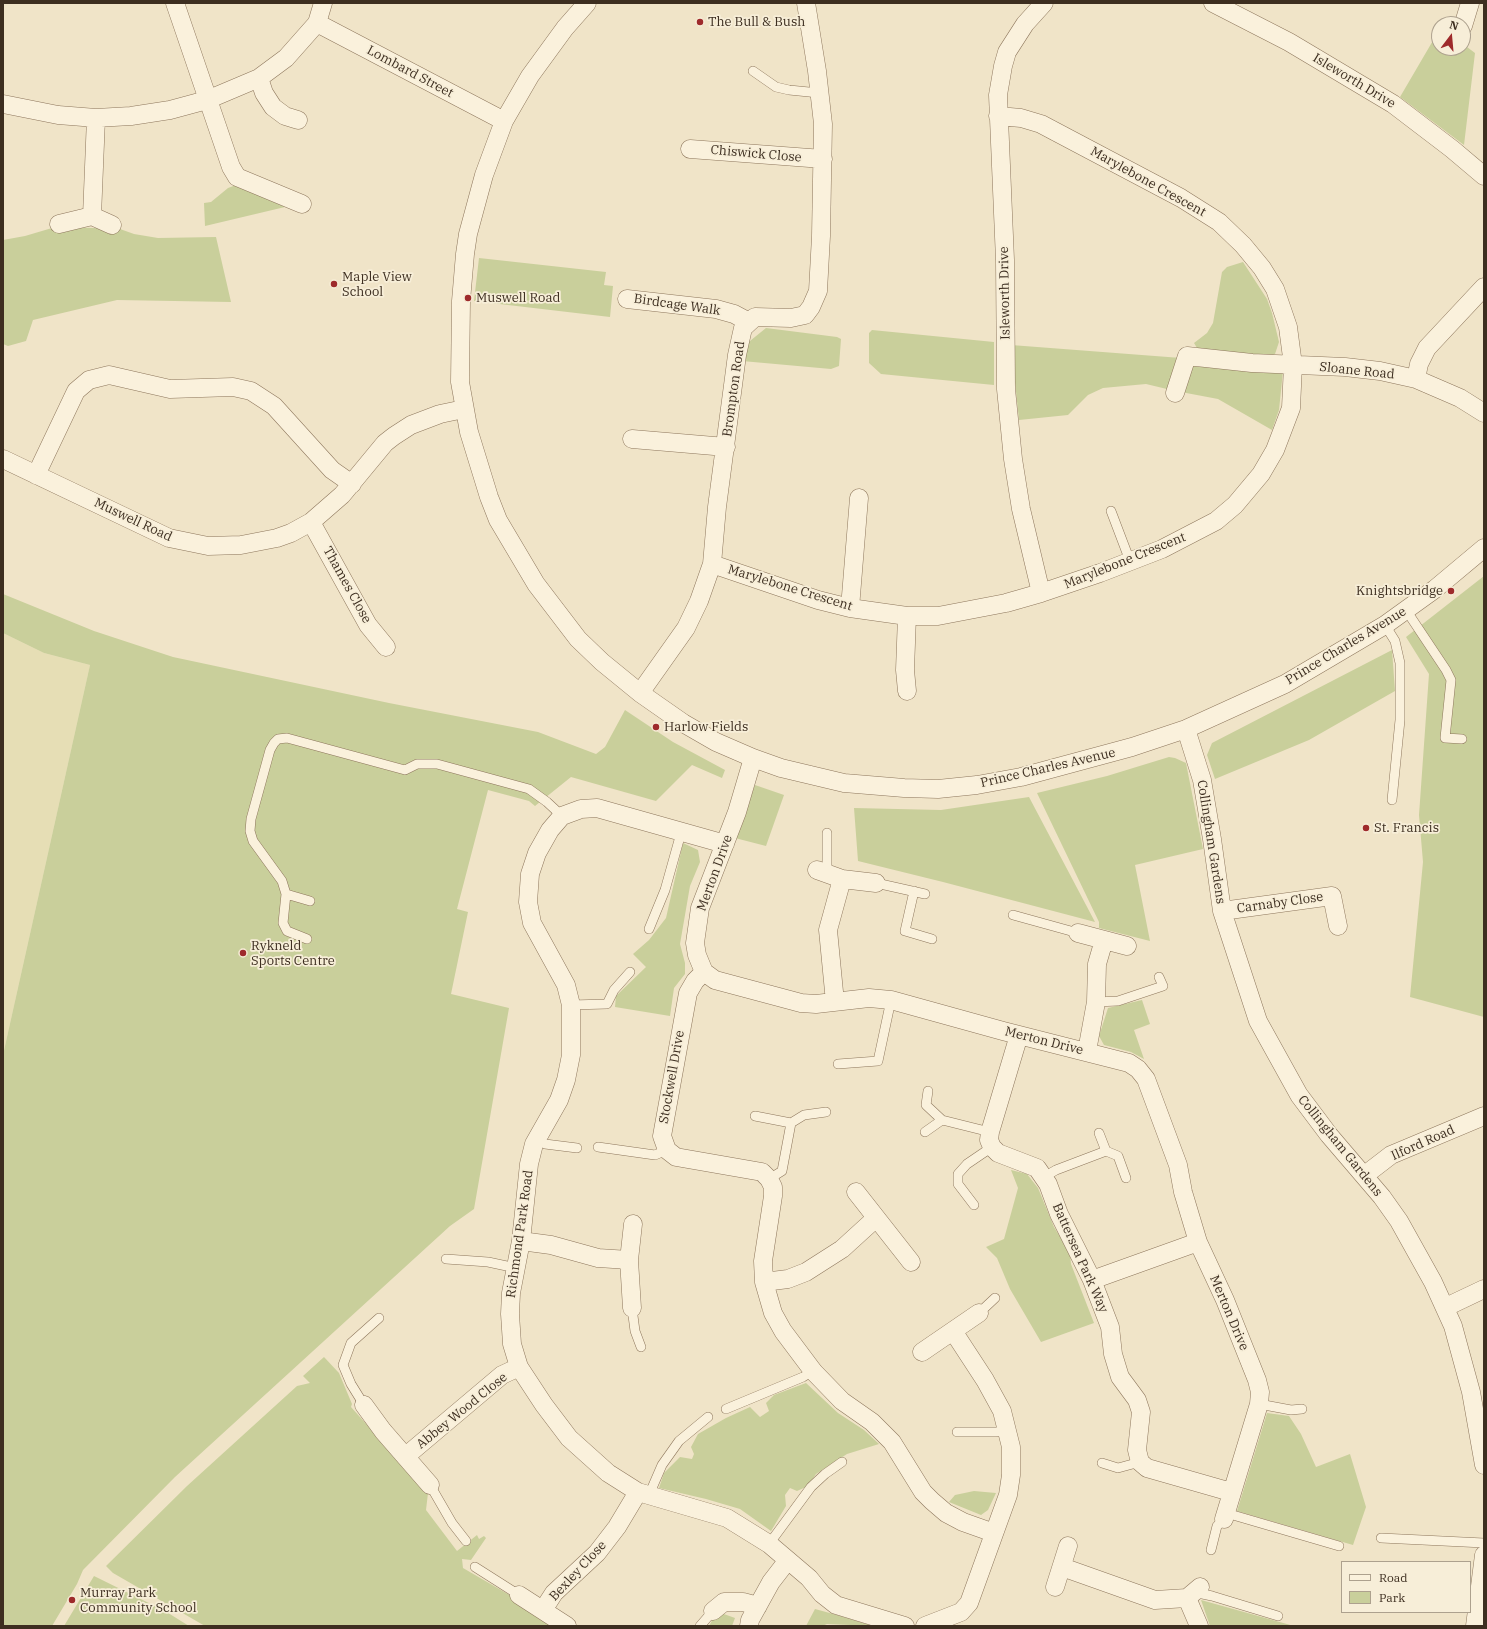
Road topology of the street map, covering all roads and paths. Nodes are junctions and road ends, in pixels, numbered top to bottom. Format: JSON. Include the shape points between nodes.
{"nodes":[{"id":1,"x":175,"y":3,"type":"edge"},
{"id":2,"x":323,"y":3,"type":"edge"},
{"id":3,"x":587,"y":3,"type":"edge"},
{"id":4,"x":806,"y":3,"type":"edge"},
{"id":5,"x":1044,"y":3,"type":"edge"},
{"id":6,"x":1214,"y":3,"type":"edge"},
{"id":7,"x":1470,"y":3,"type":"edge"},
{"id":8,"x":1466,"y":16,"type":"edge"},
{"id":9,"x":317,"y":23,"type":"junction"},
{"id":10,"x":753,"y":71,"type":"dead end"},
{"id":11,"x":258,"y":78,"type":"junction"},
{"id":12,"x":819,"y":93,"type":"junction"},
{"id":13,"x":207,"y":100,"type":"junction"},
{"id":14,"x":3,"y":104,"type":"edge"},
{"id":15,"x":998,"y":116,"type":"junction"},
{"id":16,"x":96,"y":118,"type":"junction"},
{"id":17,"x":298,"y":120,"type":"dead end"},
{"id":18,"x":504,"y":121,"type":"junction"},
{"id":19,"x":690,"y":149,"type":"dead end"},
{"id":20,"x":823,"y":159,"type":"junction"},
{"id":21,"x":1484,"y":176,"type":"edge"},
{"id":22,"x":302,"y":204,"type":"dead end"},
{"id":23,"x":92,"y":216,"type":"junction"},
{"id":24,"x":59,"y":224,"type":"dead end"},
{"id":25,"x":112,"y":225,"type":"dead end"},
{"id":26,"x":1484,"y":287,"type":"edge"},
{"id":27,"x":627,"y":299,"type":"dead end"},
{"id":28,"x":749,"y":322,"type":"junction"},
{"id":29,"x":1293,"y":365,"type":"junction"},
{"id":30,"x":1416,"y":379,"type":"junction"},
{"id":31,"x":1175,"y":393,"type":"dead end"},
{"id":32,"x":464,"y":409,"type":"junction"},
{"id":33,"x":1484,"y":413,"type":"edge"},
{"id":34,"x":632,"y":439,"type":"dead end"},
{"id":35,"x":726,"y":447,"type":"junction"},
{"id":36,"x":3,"y":459,"type":"edge"},
{"id":37,"x":36,"y":475,"type":"junction"},
{"id":38,"x":352,"y":484,"type":"junction"},
{"id":39,"x":859,"y":498,"type":"dead end"},
{"id":40,"x":1111,"y":511,"type":"dead end"},
{"id":41,"x":311,"y":522,"type":"junction"},
{"id":42,"x":1484,"y":548,"type":"edge"},
{"id":43,"x":1130,"y":561,"type":"junction"},
{"id":44,"x":712,"y":564,"type":"junction"},
{"id":45,"x":1041,"y":593,"type":"junction"},
{"id":46,"x":850,"y":608,"type":"junction"},
{"id":47,"x":1406,"y":610,"type":"junction"},
{"id":48,"x":908,"y":616,"type":"junction"},
{"id":49,"x":1385,"y":625,"type":"junction"},
{"id":50,"x":386,"y":647,"type":"dead end"},
{"id":51,"x":907,"y":691,"type":"dead end"},
{"id":52,"x":640,"y":693,"type":"junction"},
{"id":53,"x":1186,"y":729,"type":"junction"},
{"id":54,"x":1462,"y":739,"type":"dead end"},
{"id":55,"x":753,"y":758,"type":"junction"},
{"id":56,"x":1392,"y":800,"type":"dead end"},
{"id":57,"x":562,"y":816,"type":"junction"},
{"id":58,"x":681,"y":833,"type":"junction"},
{"id":59,"x":827,"y":833,"type":"dead end"},
{"id":60,"x":725,"y":844,"type":"junction"},
{"id":61,"x":829,"y":874,"type":"junction"},
{"id":62,"x":876,"y":883,"type":"joint"},
{"id":63,"x":914,"y":891,"type":"junction"},
{"id":64,"x":286,"y":894,"type":"junction"},
{"id":65,"x":925,"y":894,"type":"dead end"},
{"id":66,"x":310,"y":901,"type":"dead end"},
{"id":67,"x":1222,"y":911,"type":"junction"},
{"id":68,"x":1013,"y":915,"type":"dead end"},
{"id":69,"x":1338,"y":926,"type":"dead end"},
{"id":70,"x":649,"y":929,"type":"dead end"},
{"id":71,"x":1078,"y":933,"type":"joint"},
{"id":72,"x":306,"y":939,"type":"dead end"},
{"id":73,"x":932,"y":939,"type":"dead end"},
{"id":74,"x":1104,"y":940,"type":"junction"},
{"id":75,"x":1127,"y":946,"type":"dead end"},
{"id":76,"x":630,"y":972,"type":"dead end"},
{"id":77,"x":704,"y":972,"type":"junction"},
{"id":78,"x":1159,"y":977,"type":"dead end"},
{"id":79,"x":891,"y":1000,"type":"junction"},
{"id":80,"x":835,"y":1002,"type":"junction"},
{"id":81,"x":1096,"y":1002,"type":"junction"},
{"id":82,"x":571,"y":1006,"type":"junction"},
{"id":83,"x":1019,"y":1035,"type":"junction"},
{"id":84,"x":1087,"y":1051,"type":"junction"},
{"id":85,"x":838,"y":1064,"type":"dead end"},
{"id":86,"x":928,"y":1091,"type":"dead end"},
{"id":87,"x":826,"y":1112,"type":"dead end"},
{"id":88,"x":755,"y":1116,"type":"dead end"},
{"id":89,"x":1484,"y":1116,"type":"edge"},
{"id":90,"x":942,"y":1120,"type":"junction"},
{"id":91,"x":791,"y":1123,"type":"junction"},
{"id":92,"x":925,"y":1132,"type":"dead end"},
{"id":93,"x":1099,"y":1133,"type":"dead end"},
{"id":94,"x":537,"y":1139,"type":"junction"},
{"id":95,"x":991,"y":1140,"type":"junction"},
{"id":96,"x":598,"y":1147,"type":"dead end"},
{"id":97,"x":576,"y":1148,"type":"dead end"},
{"id":98,"x":667,"y":1150,"type":"junction"},
{"id":99,"x":1106,"y":1150,"type":"junction"},
{"id":100,"x":1365,"y":1175,"type":"junction"},
{"id":101,"x":1044,"y":1177,"type":"junction"},
{"id":102,"x":1126,"y":1178,"type":"dead end"},
{"id":103,"x":769,"y":1179,"type":"junction"},
{"id":104,"x":856,"y":1192,"type":"dead end"},
{"id":105,"x":974,"y":1205,"type":"dead end"},
{"id":106,"x":876,"y":1218,"type":"junction"},
{"id":107,"x":633,"y":1224,"type":"dead end"},
{"id":108,"x":521,"y":1241,"type":"junction"},
{"id":109,"x":1198,"y":1242,"type":"junction"},
{"id":110,"x":446,"y":1259,"type":"dead end"},
{"id":111,"x":629,"y":1260,"type":"junction"},
{"id":112,"x":911,"y":1262,"type":"dead end"},
{"id":113,"x":516,"y":1268,"type":"junction"},
{"id":114,"x":1092,"y":1280,"type":"junction"},
{"id":115,"x":764,"y":1282,"type":"junction"},
{"id":116,"x":1484,"y":1289,"type":"edge"},
{"id":117,"x":995,"y":1298,"type":"dead end"},
{"id":118,"x":1446,"y":1307,"type":"junction"},
{"id":119,"x":632,"y":1308,"type":"joint"},
{"id":120,"x":979,"y":1313,"type":"joint"},
{"id":121,"x":380,"y":1318,"type":"dead end"},
{"id":122,"x":954,"y":1331,"type":"junction"},
{"id":123,"x":642,"y":1347,"type":"dead end"},
{"id":124,"x":922,"y":1352,"type":"dead end"},
{"id":125,"x":519,"y":1367,"type":"junction"},
{"id":126,"x":813,"y":1371,"type":"junction"},
{"id":127,"x":1259,"y":1404,"type":"junction"},
{"id":128,"x":364,"y":1405,"type":"joint"},
{"id":129,"x":1302,"y":1408,"type":"dead end"},
{"id":130,"x":726,"y":1409,"type":"dead end"},
{"id":131,"x":708,"y":1417,"type":"dead end"},
{"id":132,"x":1007,"y":1431,"type":"junction"},
{"id":133,"x":957,"y":1432,"type":"dead end"},
{"id":134,"x":406,"y":1456,"type":"junction"},
{"id":135,"x":842,"y":1462,"type":"dead end"},
{"id":136,"x":1140,"y":1462,"type":"junction"},
{"id":137,"x":1102,"y":1463,"type":"dead end"},
{"id":138,"x":1484,"y":1465,"type":"edge"},
{"id":139,"x":430,"y":1485,"type":"joint"},
{"id":140,"x":1231,"y":1492,"type":"junction"},
{"id":141,"x":644,"y":1494,"type":"junction"},
{"id":142,"x":1225,"y":1516,"type":"junction"},
{"id":143,"x":994,"y":1533,"type":"junction"},
{"id":144,"x":1381,"y":1538,"type":"dead end"},
{"id":145,"x":466,"y":1541,"type":"dead end"},
{"id":146,"x":1484,"y":1543,"type":"edge"},
{"id":147,"x":769,"y":1544,"type":"junction"},
{"id":148,"x":1068,"y":1546,"type":"dead end"},
{"id":149,"x":1339,"y":1546,"type":"dead end"},
{"id":150,"x":1211,"y":1550,"type":"dead end"},
{"id":151,"x":1484,"y":1555,"type":"edge"},
{"id":152,"x":788,"y":1560,"type":"junction"},
{"id":153,"x":476,"y":1567,"type":"dead end"},
{"id":154,"x":1062,"y":1567,"type":"junction"},
{"id":155,"x":1055,"y":1587,"type":"dead end"},
{"id":156,"x":1193,"y":1592,"type":"junction"},
{"id":157,"x":519,"y":1595,"type":"joint"},
{"id":158,"x":758,"y":1606,"type":"junction"},
{"id":159,"x":543,"y":1610,"type":"junction"},
{"id":160,"x":713,"y":1610,"type":"joint"},
{"id":161,"x":1278,"y":1616,"type":"dead end"},
{"id":162,"x":935,"y":1625,"type":"edge"},
{"id":163,"x":567,"y":1626,"type":"edge"},
{"id":164,"x":700,"y":1626,"type":"edge"},
{"id":165,"x":749,"y":1626,"type":"edge"},
{"id":166,"x":905,"y":1626,"type":"edge"},
{"id":167,"x":1199,"y":1626,"type":"edge"},
{"id":168,"x":1475,"y":1626,"type":"edge"}],
"edges":[{"from":1,"to":13,"type":"street"},
{"from":2,"to":9,"type":"street"},
{"from":3,"to":18,"type":"street","name":"Prince Charles Avenue","via":[[542,59]]},
{"from":4,"to":12,"type":"street"},
{"from":5,"to":15,"type":"street","name":"Isleworth Drive","via":[[1025,24],[1008,52],[1000,80]]},
{"from":6,"to":21,"type":"street","name":"Isleworth Drive","via":[[1289,42],[1393,104]]},
{"from":7,"to":8,"type":"street"},
{"from":9,"to":11,"type":"street","via":[[286,58]]},
{"from":9,"to":18,"type":"street","name":"Lombard Street"},
{"from":10,"to":12,"type":"lane","via":[[776,87]]},
{"from":11,"to":13,"type":"street"},
{"from":11,"to":17,"type":"street","via":[[273,107],[285,116]]},
{"from":12,"to":20,"type":"street","via":[[823,124]]},
{"from":13,"to":16,"type":"street","via":[[147,114]]},
{"from":13,"to":22,"type":"street","via":[[223,149],[237,177]]},
{"from":14,"to":16,"type":"street","via":[[58,115]]},
{"from":15,"to":29,"type":"street","name":"Marylebone Crescent","via":[[1021,118],[1041,124],[1182,198],[1219,222],[1246,248],[1275,289],[1288,327]]},
{"from":15,"to":45,"type":"street","name":"Isleworth Drive","via":[[1005,245],[1004,373],[1021,509]]},
{"from":16,"to":23,"type":"street"},
{"from":18,"to":32,"type":"street","name":"Prince Charles Avenue","via":[[484,175],[465,254],[460,351],[460,382]]},
{"from":19,"to":20,"type":"street","name":"Chiswick Close"},
{"from":20,"to":28,"type":"street","via":[[818,292],[815,300],[805,315],[799,318],[759,316]]},
{"from":23,"to":24,"type":"street"},
{"from":23,"to":25,"type":"street"},
{"from":26,"to":30,"type":"street","via":[[1427,348],[1419,364]]},
{"from":27,"to":28,"type":"street","name":"Birdcage Walk","via":[[716,309]]},
{"from":28,"to":35,"type":"street","name":"Brompton Road","via":[[743,328],[738,355]]},
{"from":29,"to":30,"type":"street","name":"Sloane Road","via":[[1346,367]]},
{"from":29,"to":31,"type":"street","name":"Sloane Road","via":[[1187,356]]},
{"from":29,"to":43,"type":"street","name":"Marylebone Crescent","via":[[1291,408],[1286,425],[1275,450],[1250,490],[1216,521],[1162,549]]},
{"from":30,"to":33,"type":"street","name":"Sloane Road","via":[[1460,398]]},
{"from":32,"to":38,"type":"street","name":"Muswell Road","via":[[434,416],[400,432],[385,443]]},
{"from":32,"to":52,"type":"street","name":"Prince Charles Avenue","via":[[489,497],[515,551],[555,611],[578,639]]},
{"from":34,"to":35,"type":"street"},
{"from":35,"to":44,"type":"street","name":"Brompton Road"},
{"from":36,"to":37,"type":"street","name":"Muswell Road"},
{"from":37,"to":38,"type":"street","via":[[76,391],[89,380],[109,375],[170,389],[233,387],[251,391],[274,406],[332,470]]},
{"from":37,"to":41,"type":"street","name":"Muswell Road","via":[[178,542],[224,547],[262,542],[291,533]]},
{"from":38,"to":41,"type":"street","name":"Muswell Road","via":[[332,506]]},
{"from":39,"to":46,"type":"street"},
{"from":40,"to":43,"type":"lane"},
{"from":41,"to":50,"type":"street","name":"Thames Close","via":[[368,624]]},
{"from":42,"to":47,"type":"street","name":"Prince Charles Avenue"},
{"from":43,"to":45,"type":"street","name":"Marylebone Crescent"},
{"from":44,"to":46,"type":"street","name":"Marylebone Crescent","via":[[818,600]]},
{"from":44,"to":52,"type":"street","name":"Brompton Road","via":[[686,628]]},
{"from":45,"to":48,"type":"street","name":"Marylebone Crescent","via":[[1006,603],[944,615]]},
{"from":46,"to":48,"type":"street","name":"Marylebone Crescent"},
{"from":47,"to":49,"type":"street","name":"Prince Charles Avenue"},
{"from":47,"to":54,"type":"lane","via":[[1450,680],[1446,738]]},
{"from":48,"to":51,"type":"street","via":[[905,670]]},
{"from":49,"to":53,"type":"street","name":"Prince Charles Avenue","via":[[1286,684]]},
{"from":49,"to":56,"type":"lane","via":[[1395,641],[1400,662],[1400,720]]},
{"from":52,"to":55,"type":"street","name":"Prince Charles Avenue","via":[[709,739]]},
{"from":53,"to":55,"type":"street","name":"Prince Charles Avenue","via":[[1132,747],[1021,777],[978,785],[938,788],[844,783],[800,773]]},
{"from":53,"to":67,"type":"street","name":"Collingham Gardens","via":[[1202,780]]},
{"from":55,"to":60,"type":"street","name":"Merton Drive"},
{"from":57,"to":58,"type":"street","via":[[581,809],[597,808]]},
{"from":57,"to":64,"type":"lane","via":[[529,789],[437,764],[417,764],[405,770],[287,738],[278,739],[270,750],[250,831],[256,845],[282,881]]},
{"from":57,"to":82,"type":"street","name":"Richmond Park Road","via":[[550,830],[537,853],[530,874],[528,902],[532,923],[566,985]]},
{"from":58,"to":60,"type":"street"},
{"from":58,"to":70,"type":"lane"},
{"from":59,"to":61,"type":"lane"},
{"from":60,"to":77,"type":"street","name":"Merton Drive","via":[[700,908],[695,943]]},
{"from":61,"to":62,"type":"street"},
{"from":61,"to":80,"type":"street","via":[[828,930]]},
{"from":62,"to":63,"type":"lane"},
{"from":63,"to":65,"type":"lane"},
{"from":63,"to":73,"type":"lane","via":[[905,931]]},
{"from":64,"to":66,"type":"lane"},
{"from":64,"to":72,"type":"lane","via":[[283,923],[287,931]]},
{"from":67,"to":69,"type":"street","name":"Carnaby Close","via":[[1332,896]]},
{"from":67,"to":100,"type":"street","name":"Collingham Gardens","via":[[1250,1000],[1274,1052],[1308,1109]]},
{"from":68,"to":71,"type":"lane"},
{"from":71,"to":74,"type":"street"},
{"from":74,"to":75,"type":"street"},
{"from":74,"to":81,"type":"street","via":[[1097,964]]},
{"from":76,"to":82,"type":"lane","via":[[614,990],[607,1004]]},
{"from":77,"to":80,"type":"street","name":"Merton Drive","via":[[715,980],[800,1003]]},
{"from":77,"to":98,"type":"street","name":"Stockwell Drive","via":[[688,993],[662,1136]]},
{"from":78,"to":81,"type":"lane","via":[[1163,986],[1118,1001]]},
{"from":79,"to":80,"type":"street","name":"Merton Drive","via":[[869,998]]},
{"from":79,"to":83,"type":"street","name":"Merton Drive"},
{"from":79,"to":85,"type":"lane","via":[[878,1061]]},
{"from":81,"to":84,"type":"street"},
{"from":82,"to":94,"type":"street","name":"Richmond Park Road","via":[[571,1055],[566,1080],[559,1100]]},
{"from":83,"to":84,"type":"street","name":"Merton Drive"},
{"from":83,"to":95,"type":"street"},
{"from":84,"to":109,"type":"street","name":"Merton Drive","via":[[1129,1063],[1146,1079],[1178,1165],[1182,1192]]},
{"from":86,"to":90,"type":"lane","via":[[926,1105]]},
{"from":87,"to":91,"type":"lane","via":[[804,1114]]},
{"from":88,"to":91,"type":"lane"},
{"from":89,"to":100,"type":"street","name":"Ilford Road","via":[[1391,1155]]},
{"from":90,"to":92,"type":"lane"},
{"from":90,"to":95,"type":"lane"},
{"from":91,"to":103,"type":"lane","via":[[782,1171]]},
{"from":93,"to":99,"type":"lane"},
{"from":94,"to":97,"type":"lane","via":[[546,1144]]},
{"from":94,"to":108,"type":"street","name":"Richmond Park Road","via":[[529,1164]]},
{"from":95,"to":101,"type":"street","name":"Battersea Park Way","via":[[998,1153],[1037,1168]]},
{"from":95,"to":105,"type":"lane","via":[[958,1174],[958,1184]]},
{"from":96,"to":98,"type":"lane","via":[[655,1155]]},
{"from":98,"to":103,"type":"street","via":[[676,1157],[762,1172]]},
{"from":99,"to":101,"type":"lane"},
{"from":99,"to":102,"type":"lane","via":[[1118,1156]]},
{"from":100,"to":118,"type":"street","name":"Collingham Gardens","via":[[1398,1221]]},
{"from":101,"to":114,"type":"street","name":"Battersea Park Way","via":[[1059,1214]]},
{"from":103,"to":115,"type":"street","via":[[773,1187],[773,1196],[763,1261]]},
{"from":104,"to":106,"type":"street"},
{"from":106,"to":112,"type":"street"},
{"from":106,"to":115,"type":"street","via":[[842,1248],[806,1272],[788,1279]]},
{"from":107,"to":111,"type":"street"},
{"from":108,"to":111,"type":"street","via":[[551,1245],[598,1258]]},
{"from":108,"to":113,"type":"street","name":"Richmond Park Road"},
{"from":109,"to":114,"type":"street"},
{"from":109,"to":127,"type":"street","name":"Merton Drive","via":[[1225,1300],[1257,1380]]},
{"from":110,"to":113,"type":"lane","via":[[488,1262]]},
{"from":111,"to":119,"type":"street"},
{"from":113,"to":125,"type":"street","name":"Richmond Park Road","via":[[510,1314],[512,1344]]},
{"from":114,"to":136,"type":"street","name":"Battersea Park Way","via":[[1110,1327],[1113,1354],[1120,1377],[1137,1400],[1142,1412],[1137,1450]]},
{"from":115,"to":126,"type":"street","via":[[773,1313]]},
{"from":116,"to":118,"type":"street"},
{"from":117,"to":120,"type":"lane"},
{"from":118,"to":138,"type":"street","name":"Collingham Gardens","via":[[1471,1392]]},
{"from":119,"to":123,"type":"lane","via":[[635,1331]]},
{"from":120,"to":122,"type":"street"},
{"from":121,"to":128,"type":"lane","name":"Abbey Wood Close","via":[[351,1344],[343,1365]]},
{"from":122,"to":124,"type":"street"},
{"from":122,"to":132,"type":"street","via":[[995,1396]]},
{"from":125,"to":134,"type":"street","name":"Abbey Wood Close","via":[[502,1375]]},
{"from":125,"to":141,"type":"street","name":"Richmond Park Road","via":[[569,1438],[608,1473]]},
{"from":126,"to":130,"type":"lane"},
{"from":126,"to":143,"type":"street","via":[[842,1401],[872,1422],[892,1442],[923,1492],[932,1501],[946,1513],[963,1522]]},
{"from":127,"to":129,"type":"lane","via":[[1291,1410]]},
{"from":127,"to":140,"type":"street","name":"Merton Drive"},
{"from":128,"to":134,"type":"street","name":"Abbey Wood Close","via":[[382,1431]]},
{"from":131,"to":141,"type":"lane","via":[[675,1447]]},
{"from":132,"to":133,"type":"lane"},
{"from":132,"to":143,"type":"street","via":[[1011,1448],[1008,1495]]},
{"from":134,"to":139,"type":"street","name":"Abbey Wood Close"},
{"from":135,"to":147,"type":"lane","via":[[811,1487]]},
{"from":136,"to":137,"type":"lane","via":[[1118,1468]]},
{"from":136,"to":140,"type":"street","via":[[1147,1468]]},
{"from":139,"to":145,"type":"lane","name":"Abbey Wood Close","via":[[452,1523]]},
{"from":140,"to":142,"type":"street","name":"Merton Drive"},
{"from":141,"to":147,"type":"street","name":"Richmond Park Road","via":[[727,1518]]},
{"from":141,"to":159,"type":"street","name":"Bexley Close","via":[[598,1553],[554,1593]]},
{"from":142,"to":149,"type":"lane"},
{"from":142,"to":150,"type":"lane","via":[[1218,1526]]},
{"from":143,"to":162,"type":"street","via":[[969,1603],[961,1612]]},
{"from":144,"to":146,"type":"lane"},
{"from":147,"to":152,"type":"street","name":"Richmond Park Road"},
{"from":148,"to":154,"type":"street"},
{"from":151,"to":168,"type":"street"},
{"from":152,"to":158,"type":"street"},
{"from":152,"to":166,"type":"street","name":"Richmond Park Road","via":[[836,1605]]},
{"from":153,"to":157,"type":"lane","name":"Bexley Close"},
{"from":154,"to":155,"type":"street"},
{"from":154,"to":156,"type":"street","via":[[1155,1600],[1173,1600]]},
{"from":156,"to":161,"type":"lane"},
{"from":156,"to":167,"type":"street"},
{"from":157,"to":159,"type":"street","name":"Bexley Close"},
{"from":158,"to":160,"type":"street","via":[[743,1602],[724,1602]]},
{"from":158,"to":165,"type":"street"},
{"from":159,"to":163,"type":"street","name":"Bexley Close"},
{"from":160,"to":164,"type":"lane"}]}
